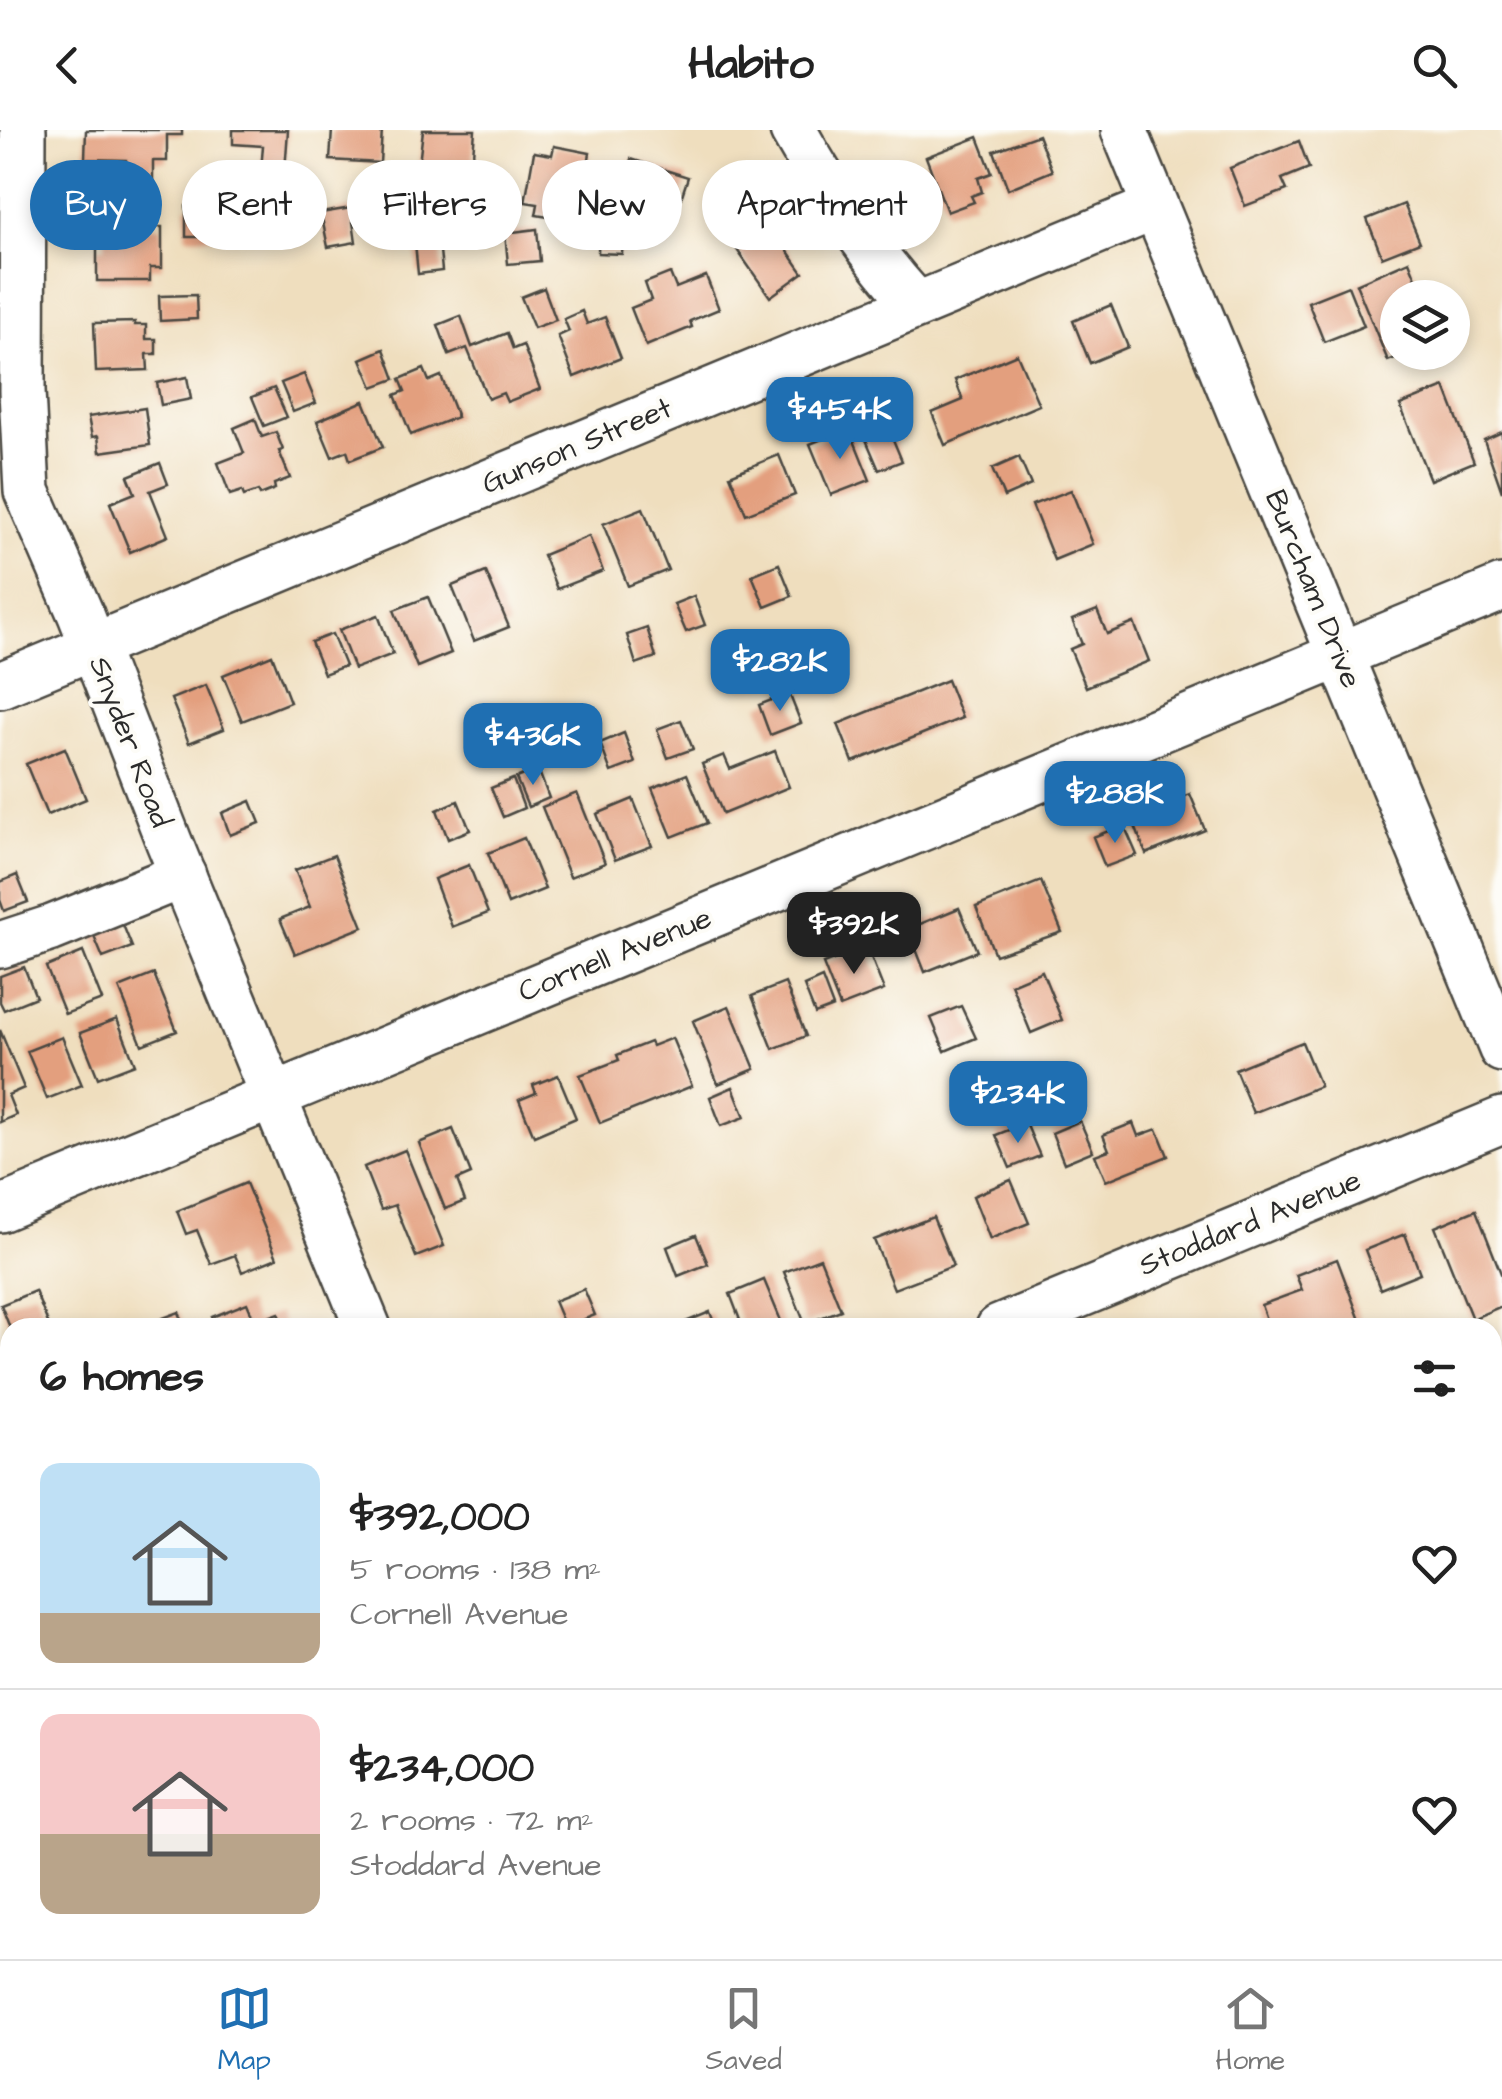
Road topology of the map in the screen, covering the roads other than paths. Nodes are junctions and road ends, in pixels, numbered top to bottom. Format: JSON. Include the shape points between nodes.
{"nodes":[{"id":1,"x":23,"y":130,"type":"edge"},
{"id":2,"x":793,"y":130,"type":"edge"},
{"id":3,"x":1124,"y":130,"type":"edge"},
{"id":4,"x":1155,"y":206,"type":"junction"},
{"id":5,"x":917,"y":305,"type":"junction"},
{"id":6,"x":11,"y":391,"type":"edge"},
{"id":7,"x":1502,"y":588,"type":"edge"},
{"id":8,"x":93,"y":647,"type":"junction"},
{"id":9,"x":1341,"y":657,"type":"junction"},
{"id":10,"x":0,"y":685,"type":"edge"},
{"id":11,"x":182,"y":874,"type":"junction"},
{"id":12,"x":0,"y":945,"type":"edge"},
{"id":13,"x":1502,"y":1049,"type":"edge"},
{"id":14,"x":273,"y":1096,"type":"junction"},
{"id":15,"x":1502,"y":1120,"type":"edge"},
{"id":16,"x":0,"y":1209,"type":"edge"},
{"id":17,"x":364,"y":1318,"type":"edge"},
{"id":18,"x":1023,"y":1318,"type":"edge"}],
"edges":[{"from":1,"to":6,"type":"street","name":"Snyder Road"},
{"from":2,"to":5,"type":"street","via":[[859,236]]},
{"from":3,"to":4,"type":"street","name":"Burcham Drive"},
{"from":4,"to":5,"type":"street","name":"Gunson Street"},
{"from":4,"to":9,"type":"street","name":"Burcham Drive"},
{"from":5,"to":8,"type":"street","name":"Gunson Street"},
{"from":6,"to":8,"type":"street","name":"Snyder Road","via":[[27,491]]},
{"from":7,"to":9,"type":"street","name":"Cornell Avenue"},
{"from":8,"to":10,"type":"street","name":"Gunson Street"},
{"from":8,"to":11,"type":"street","name":"Snyder Road"},
{"from":9,"to":13,"type":"street","name":"Burcham Drive"},
{"from":9,"to":14,"type":"street","name":"Cornell Avenue"},
{"from":11,"to":12,"type":"street"},
{"from":11,"to":14,"type":"street","name":"Snyder Road"},
{"from":14,"to":16,"type":"street","name":"Cornell Avenue"},
{"from":14,"to":17,"type":"street","name":"Snyder Road"},
{"from":15,"to":18,"type":"street","name":"Stoddard Avenue"}]}
